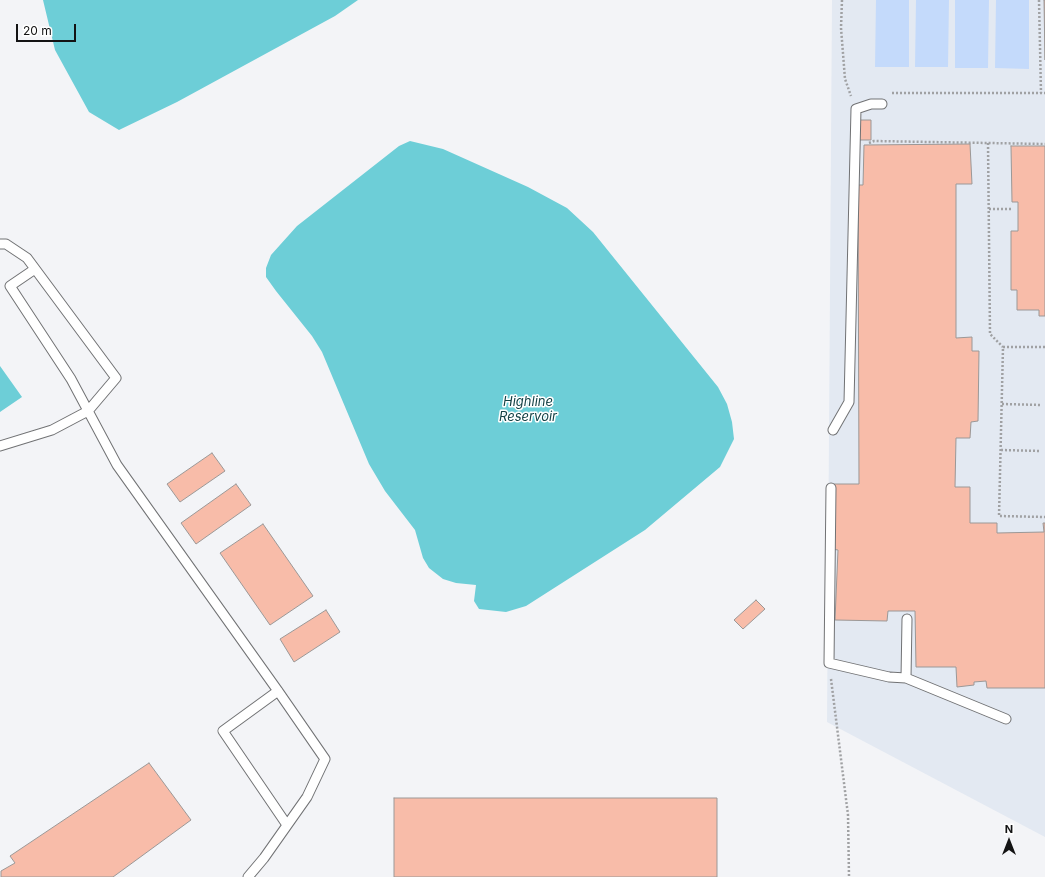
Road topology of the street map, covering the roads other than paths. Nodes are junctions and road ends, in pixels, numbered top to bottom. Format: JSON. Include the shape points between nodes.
{"nodes":[{"id":1,"x":882,"y":104,"type":"dead end"},
{"id":2,"x":0,"y":244,"type":"edge"},
{"id":3,"x":35,"y":268,"type":"junction"},
{"id":4,"x":88,"y":411,"type":"junction"},
{"id":5,"x":832,"y":430,"type":"dead end"},
{"id":6,"x":0,"y":446,"type":"edge"},
{"id":7,"x":831,"y":488,"type":"dead end"},
{"id":8,"x":906,"y":619,"type":"dead end"},
{"id":9,"x":906,"y":678,"type":"junction"},
{"id":10,"x":278,"y":691,"type":"junction"},
{"id":11,"x":1006,"y":719,"type":"dead end"},
{"id":12,"x":287,"y":825,"type":"junction"},
{"id":13,"x":248,"y":877,"type":"edge"}],
"edges":[{"from":1,"to":5,"type":"lane","via":[[871,104],[856,109],[849,402]]},
{"from":2,"to":3,"type":"lane","via":[[6,244],[16,250]]},
{"from":3,"to":4,"type":"lane","via":[[10,286],[71,379]]},
{"from":3,"to":4,"type":"lane","via":[[116,378]]},
{"from":4,"to":6,"type":"lane","via":[[52,430]]},
{"from":4,"to":10,"type":"lane","via":[[117,465]]},
{"from":7,"to":9,"type":"lane","via":[[829,663],[889,677]]},
{"from":8,"to":9,"type":"lane"},
{"from":9,"to":11,"type":"lane"},
{"from":10,"to":12,"type":"lane","via":[[325,759],[307,797]]},
{"from":10,"to":12,"type":"lane","via":[[223,731]]},
{"from":12,"to":13,"type":"lane"}]}
